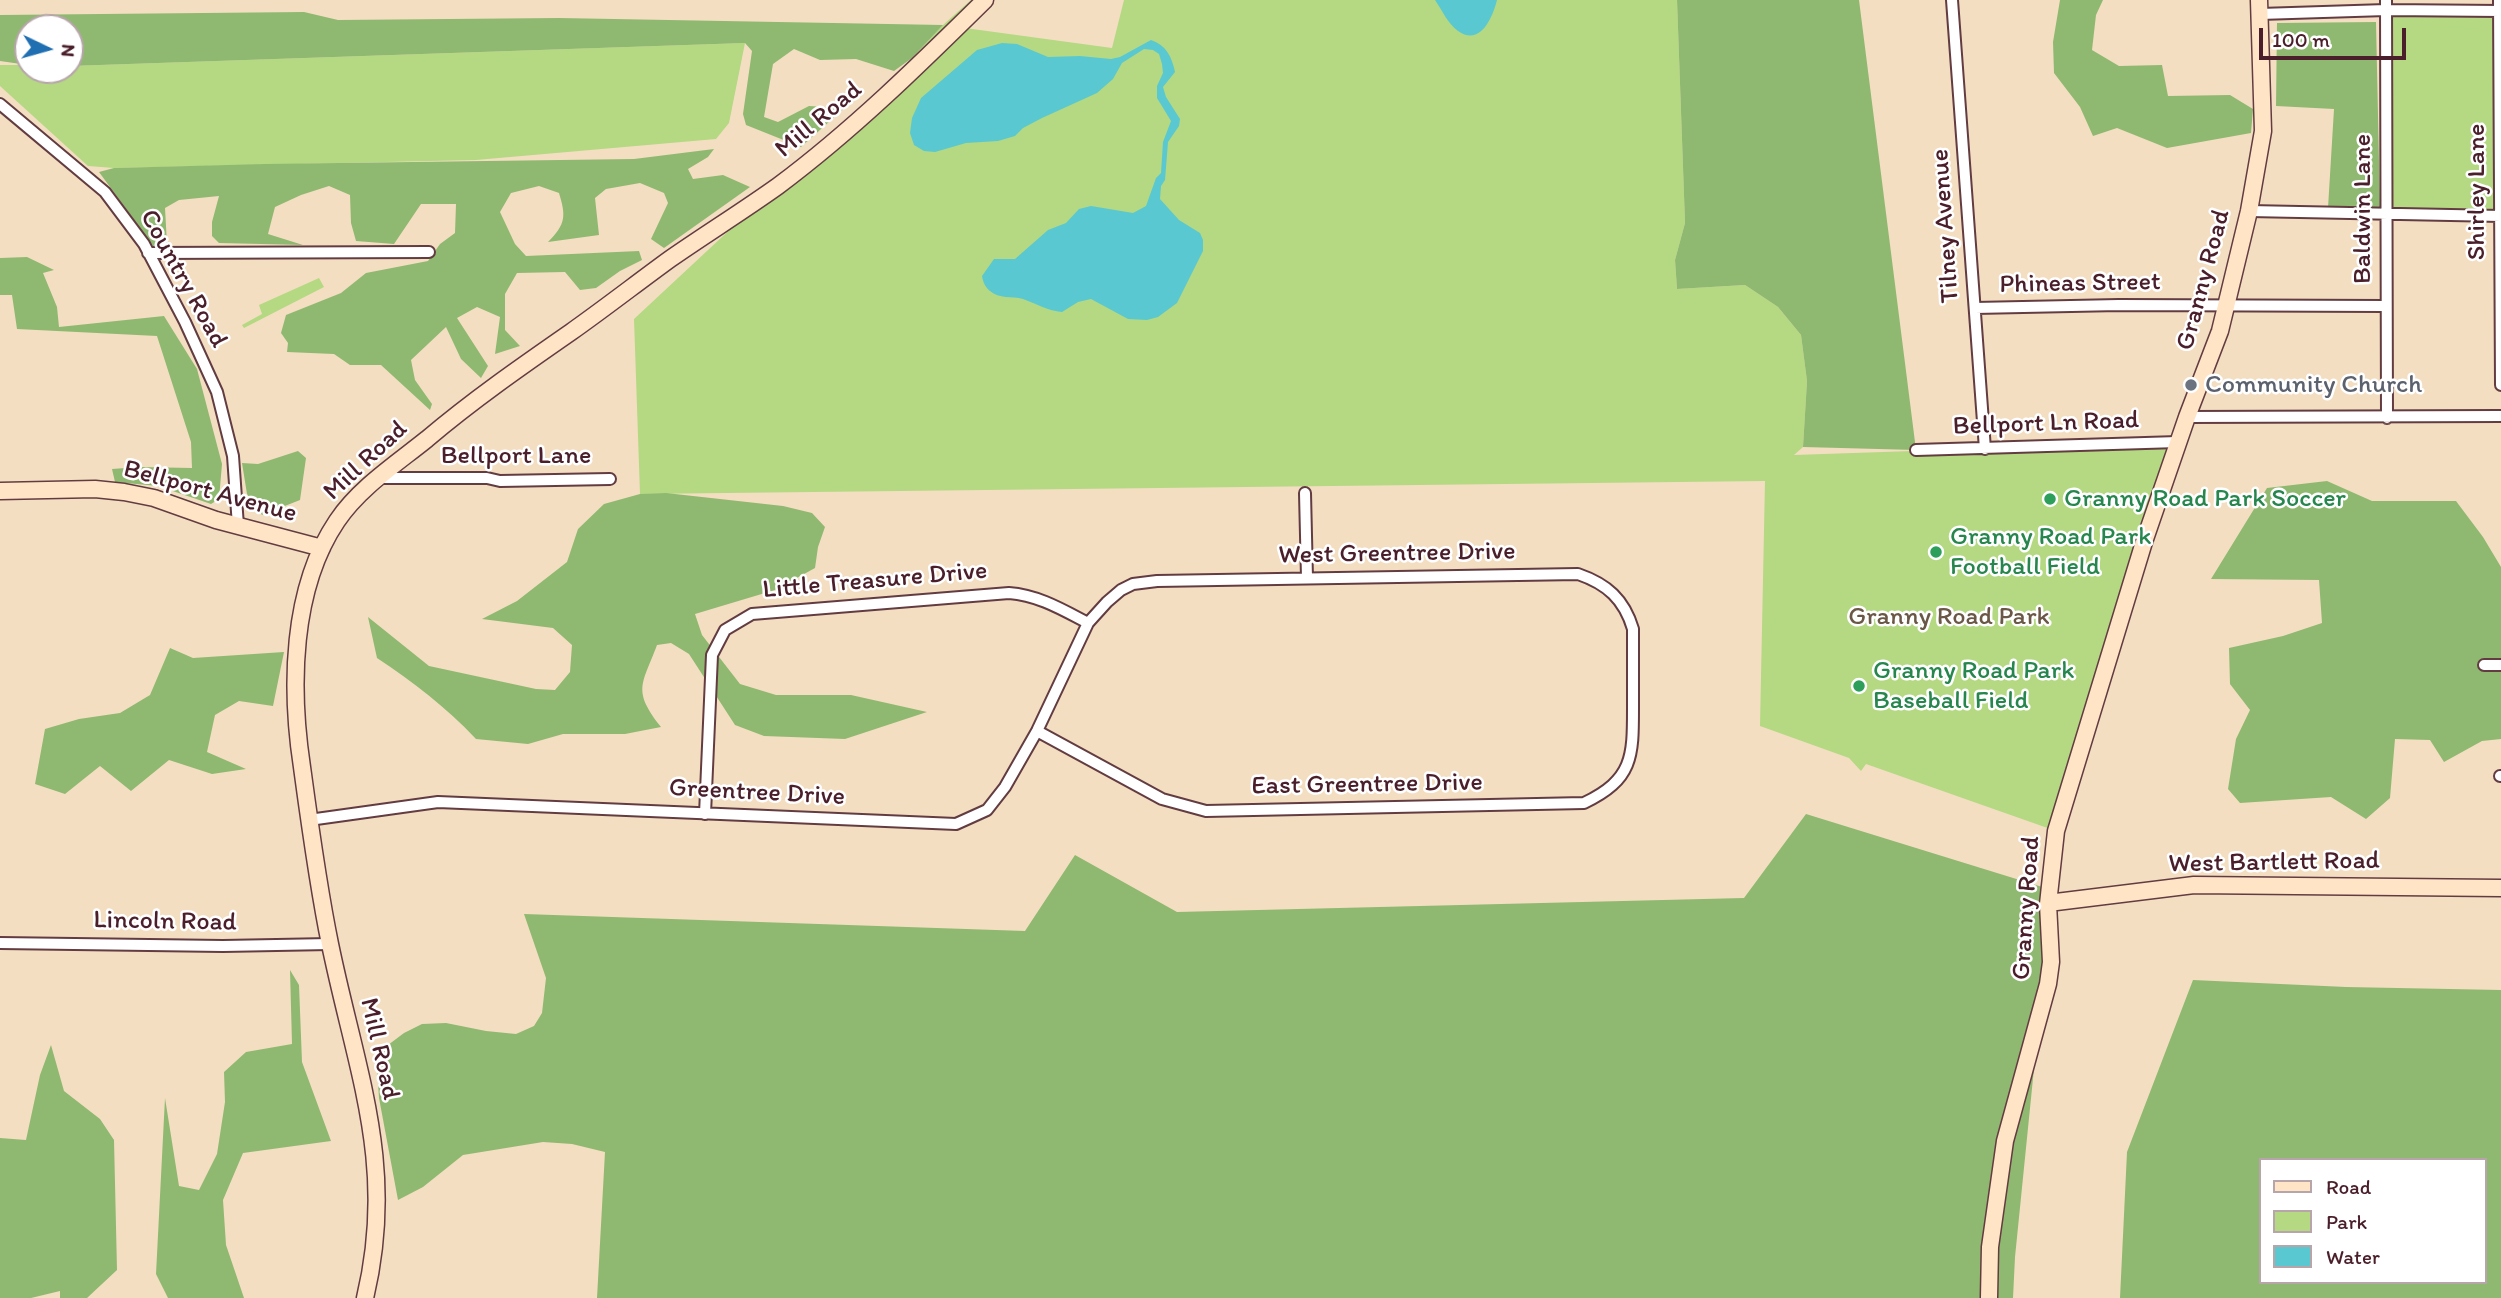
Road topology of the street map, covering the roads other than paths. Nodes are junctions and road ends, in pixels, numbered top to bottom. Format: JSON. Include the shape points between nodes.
{"nodes":[{"id":1,"x":985,"y":0,"type":"edge"},
{"id":2,"x":1952,"y":0,"type":"edge"},
{"id":3,"x":2386,"y":5,"type":"edge"},
{"id":4,"x":2260,"y":7,"type":"edge"},
{"id":5,"x":2500,"y":7,"type":"edge"},
{"id":6,"x":0,"y":104,"type":"edge"},
{"id":7,"x":2249,"y":211,"type":"junction"},
{"id":8,"x":2386,"y":214,"type":"junction"},
{"id":9,"x":2500,"y":216,"type":"edge"},
{"id":10,"x":429,"y":252,"type":"dead end"},
{"id":11,"x":148,"y":253,"type":"junction"},
{"id":12,"x":2227,"y":306,"type":"junction"},
{"id":13,"x":2385,"y":306,"type":"junction"},
{"id":14,"x":1975,"y":308,"type":"junction"},
{"id":15,"x":2501,"y":385,"type":"edge"},
{"id":16,"x":2501,"y":416,"type":"edge"},
{"id":17,"x":2187,"y":417,"type":"junction"},
{"id":18,"x":2387,"y":418,"type":"junction"},
{"id":19,"x":2178,"y":442,"type":"junction"},
{"id":20,"x":1985,"y":449,"type":"junction"},
{"id":21,"x":1916,"y":450,"type":"dead end"},
{"id":22,"x":379,"y":478,"type":"junction"},
{"id":23,"x":610,"y":479,"type":"dead end"},
{"id":24,"x":0,"y":491,"type":"edge"},
{"id":25,"x":1305,"y":493,"type":"dead end"},
{"id":26,"x":238,"y":526,"type":"junction"},
{"id":27,"x":322,"y":548,"type":"junction"},
{"id":28,"x":1307,"y":578,"type":"junction"},
{"id":29,"x":1088,"y":623,"type":"junction"},
{"id":30,"x":2501,"y":664,"type":"edge"},
{"id":31,"x":2484,"y":665,"type":"dead end"},
{"id":32,"x":1633,"y":691,"type":"joint"},
{"id":33,"x":1037,"y":731,"type":"junction"},
{"id":34,"x":705,"y":814,"type":"junction"},
{"id":35,"x":309,"y":820,"type":"junction"},
{"id":36,"x":2501,"y":888,"type":"edge"},
{"id":37,"x":2048,"y":903,"type":"junction"},
{"id":38,"x":0,"y":943,"type":"edge"},
{"id":39,"x":330,"y":944,"type":"junction"},
{"id":40,"x":365,"y":1298,"type":"edge"},
{"id":41,"x":1989,"y":1298,"type":"edge"}],
"edges":[{"from":1,"to":22,"type":"main road","name":"Mill Road","via":[[932,44],[866,114],[780,184],[474,401]]},
{"from":2,"to":14,"type":"street","name":"Tilney Avenue"},
{"from":3,"to":4,"type":"street"},
{"from":3,"to":5,"type":"street"},
{"from":3,"to":8,"type":"street","name":"Baldwin Lane"},
{"from":4,"to":7,"type":"main road","name":"Granny Road","via":[[2263,131]]},
{"from":5,"to":9,"type":"street","name":"Shirley Lane"},
{"from":6,"to":11,"type":"street","name":"Country Road","via":[[105,192]]},
{"from":7,"to":8,"type":"street"},
{"from":7,"to":12,"type":"main road","name":"Granny Road"},
{"from":8,"to":9,"type":"street"},
{"from":8,"to":13,"type":"street","name":"Baldwin Lane"},
{"from":9,"to":15,"type":"street","name":"Shirley Lane"},
{"from":10,"to":11,"type":"street"},
{"from":11,"to":26,"type":"street","name":"Country Road","via":[[217,392],[233,456]]},
{"from":12,"to":13,"type":"street","name":"Phineas Street"},
{"from":12,"to":14,"type":"street","name":"Phineas Street"},
{"from":12,"to":17,"type":"main road","name":"Granny Road"},
{"from":13,"to":18,"type":"street","name":"Baldwin Lane"},
{"from":14,"to":20,"type":"street","name":"Tilney Avenue"},
{"from":16,"to":18,"type":"street"},
{"from":17,"to":18,"type":"street"},
{"from":17,"to":19,"type":"main road","name":"Granny Road"},
{"from":19,"to":20,"type":"street","name":"Bellport Ln Road"},
{"from":19,"to":37,"type":"main road","name":"Granny Road","via":[[2056,831]]},
{"from":20,"to":21,"type":"street","name":"Bellport Ln Road"},
{"from":22,"to":23,"type":"street","name":"Bellport Lane"},
{"from":22,"to":27,"type":"main road","name":"Mill Road","via":[[347,508]]},
{"from":24,"to":26,"type":"main road","name":"Bellport Avenue","via":[[124,492]]},
{"from":25,"to":28,"type":"street"},
{"from":26,"to":27,"type":"main road","name":"Bellport Avenue"},
{"from":27,"to":35,"type":"main road","name":"Mill Road","via":[[299,629],[295,680]]},
{"from":28,"to":29,"type":"street","name":"West Greentree Drive","via":[[1133,584]]},
{"from":28,"to":32,"type":"street","name":"West Greentree Drive","via":[[1578,574],[1618,597],[1629,615]]},
{"from":29,"to":33,"type":"street","name":"Greentree Drive"},
{"from":29,"to":34,"type":"street","name":"Little Treasure Drive","via":[[1025,594],[1009,593],[752,614],[725,630],[712,655]]},
{"from":30,"to":31,"type":"street"},
{"from":32,"to":33,"type":"street","name":"East Greentree Drive","via":[[1633,743],[1627,767],[1608,790],[1573,804],[1206,811],[1162,799]]},
{"from":33,"to":34,"type":"street","name":"Greentree Drive","via":[[998,798],[987,810],[956,824]]},
{"from":34,"to":35,"type":"street","name":"Greentree Drive","via":[[438,802]]},
{"from":35,"to":39,"type":"main road","name":"Mill Road"},
{"from":36,"to":37,"type":"main road","name":"West Bartlett Road","via":[[2194,885]]},
{"from":37,"to":41,"type":"main road","name":"Granny Road","via":[[2048,984],[2005,1141],[1990,1247]]},
{"from":38,"to":39,"type":"street","name":"Lincoln Road"},
{"from":39,"to":40,"type":"main road","name":"Mill Road","via":[[376,1158],[377,1221]]}]}
